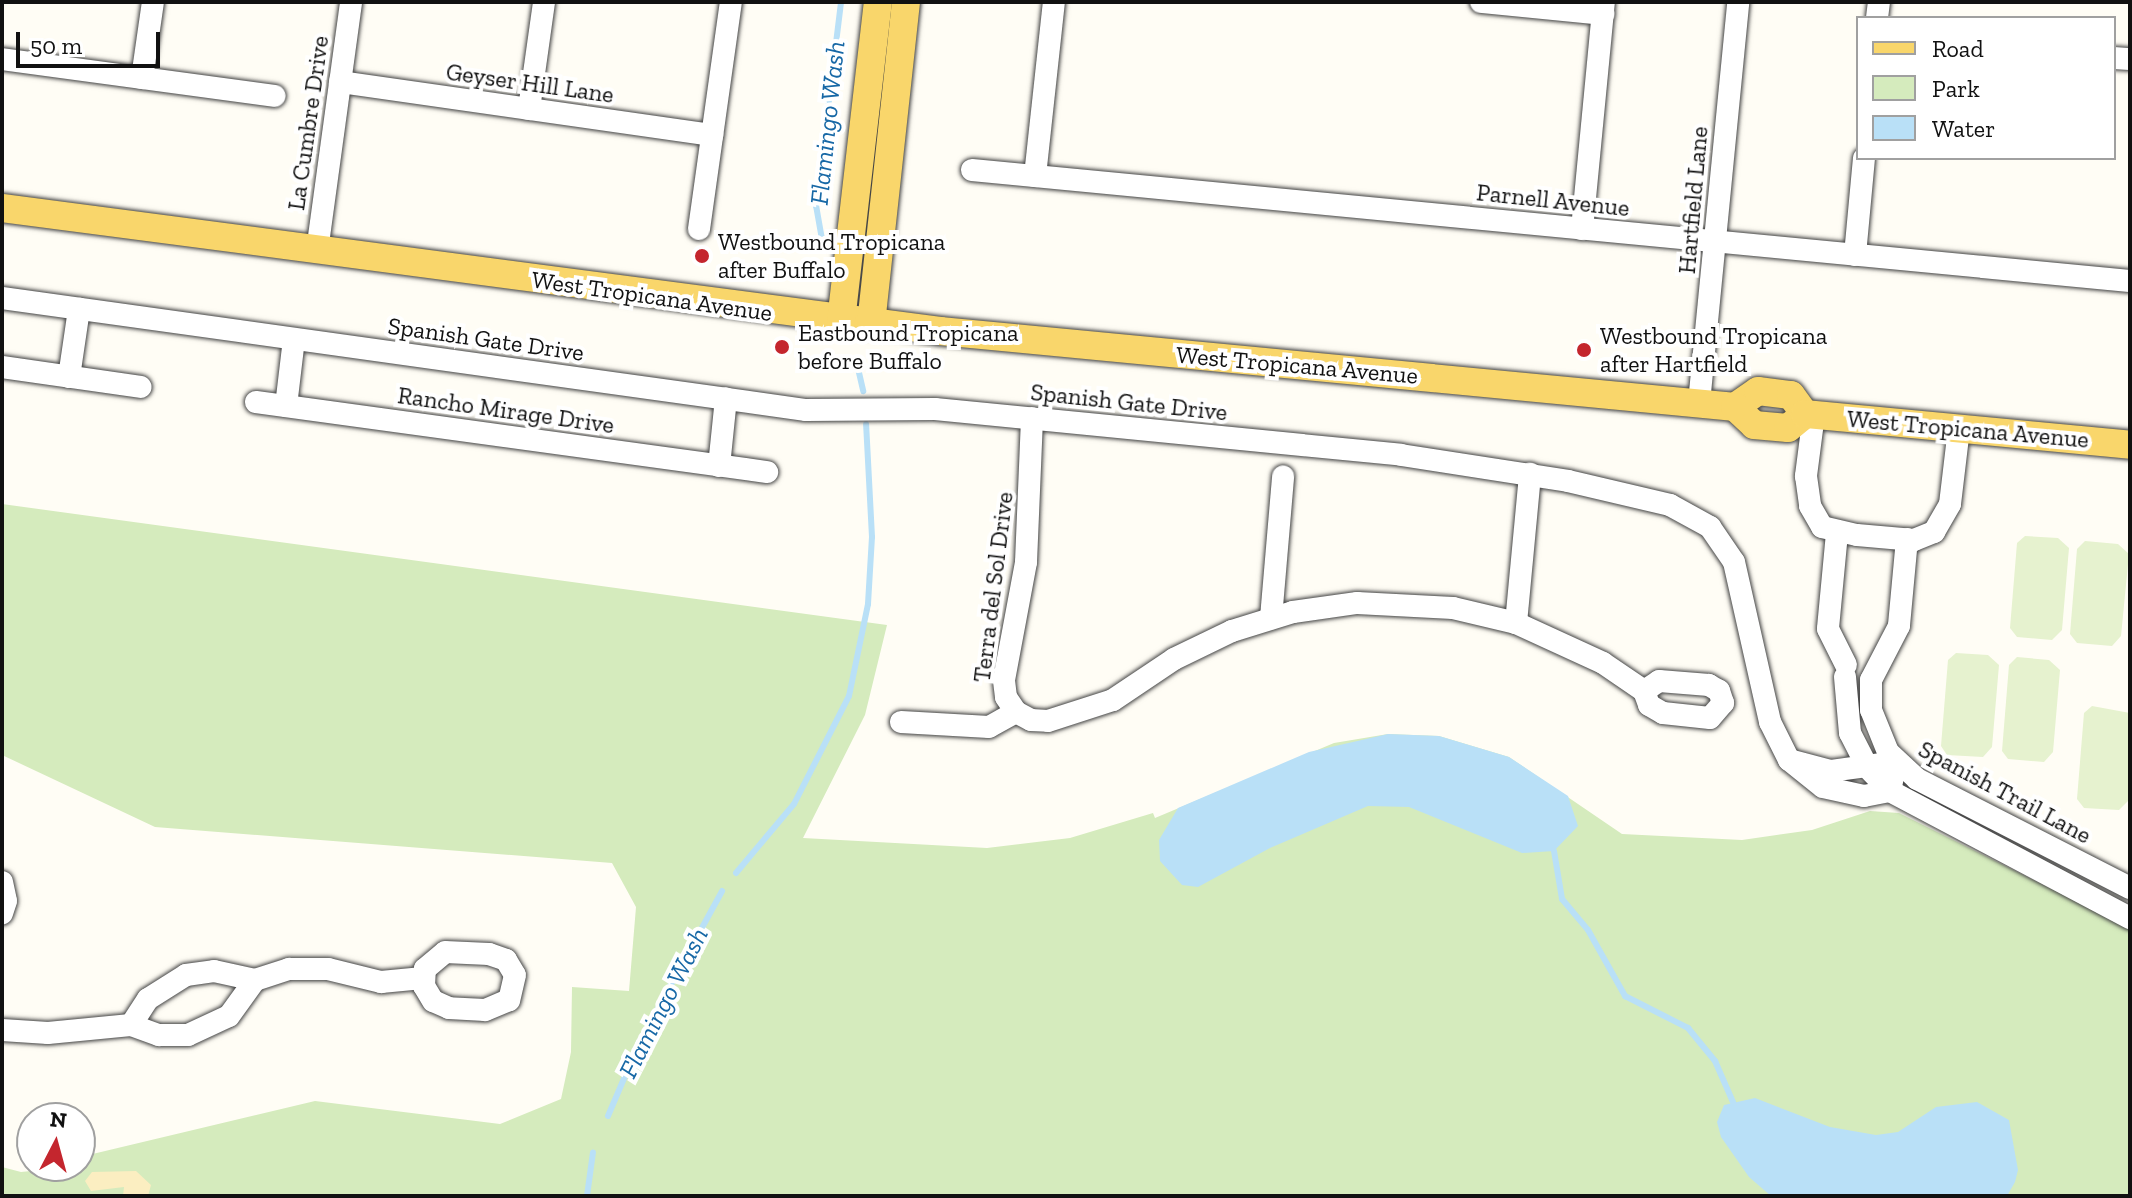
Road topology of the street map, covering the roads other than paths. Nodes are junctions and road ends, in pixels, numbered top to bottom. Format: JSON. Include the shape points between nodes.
{"nodes":[{"id":1,"x":153,"y":2,"type":"edge"},
{"id":2,"x":351,"y":2,"type":"edge"},
{"id":3,"x":544,"y":2,"type":"edge"},
{"id":4,"x":731,"y":2,"type":"edge"},
{"id":5,"x":878,"y":2,"type":"edge"},
{"id":6,"x":906,"y":2,"type":"edge"},
{"id":7,"x":1054,"y":2,"type":"edge"},
{"id":8,"x":1481,"y":2,"type":"edge"},
{"id":9,"x":1738,"y":2,"type":"edge"},
{"id":10,"x":1603,"y":8,"type":"edge"},
{"id":11,"x":2,"y":59,"type":"edge"},
{"id":12,"x":142,"y":78,"type":"junction"},
{"id":13,"x":340,"y":82,"type":"junction"},
{"id":14,"x":275,"y":96,"type":"dead end"},
{"id":15,"x":529,"y":109,"type":"junction"},
{"id":16,"x":712,"y":135,"type":"junction"},
{"id":17,"x":1864,"y":160,"type":"edge"},
{"id":18,"x":972,"y":170,"type":"dead end"},
{"id":19,"x":1035,"y":176,"type":"junction"},
{"id":20,"x":2,"y":208,"type":"edge"},
{"id":21,"x":699,"y":229,"type":"dead end"},
{"id":22,"x":1582,"y":229,"type":"junction"},
{"id":23,"x":1715,"y":242,"type":"junction"},
{"id":24,"x":317,"y":251,"type":"junction"},
{"id":25,"x":1855,"y":255,"type":"junction"},
{"id":26,"x":2130,"y":281,"type":"edge"},
{"id":27,"x":2,"y":298,"type":"edge"},
{"id":28,"x":79,"y":309,"type":"junction"},
{"id":29,"x":841,"y":321,"type":"junction"},
{"id":30,"x":871,"y":324,"type":"junction"},
{"id":31,"x":294,"y":339,"type":"junction"},
{"id":32,"x":2,"y":367,"type":"edge"},
{"id":33,"x":69,"y":377,"type":"junction"},
{"id":34,"x":141,"y":387,"type":"dead end"},
{"id":35,"x":726,"y":398,"type":"junction"},
{"id":36,"x":256,"y":402,"type":"dead end"},
{"id":37,"x":1699,"y":403,"type":"junction"},
{"id":38,"x":286,"y":406,"type":"junction"},
{"id":39,"x":1809,"y":414,"type":"junction"},
{"id":40,"x":1032,"y":418,"type":"junction"},
{"id":41,"x":1959,"y":429,"type":"junction"},
{"id":42,"x":2130,"y":445,"type":"edge"},
{"id":43,"x":719,"y":466,"type":"junction"},
{"id":44,"x":767,"y":472,"type":"dead end"},
{"id":45,"x":1530,"y":474,"type":"junction"},
{"id":46,"x":1283,"y":477,"type":"dead end"},
{"id":47,"x":1837,"y":533,"type":"junction"},
{"id":48,"x":1907,"y":539,"type":"junction"},
{"id":49,"x":1271,"y":618,"type":"junction"},
{"id":50,"x":1516,"y":623,"type":"junction"},
{"id":51,"x":1644,"y":691,"type":"dead end"},
{"id":52,"x":1016,"y":712,"type":"junction"},
{"id":53,"x":901,"y":722,"type":"dead end"},
{"id":54,"x":1789,"y":760,"type":"junction"},
{"id":55,"x":1896,"y":762,"type":"junction"},
{"id":56,"x":1867,"y":767,"type":"junction"},
{"id":57,"x":1890,"y":791,"type":"junction"},
{"id":58,"x":2,"y":882,"type":"edge"},
{"id":59,"x":2130,"y":888,"type":"edge"},
{"id":60,"x":2,"y":913,"type":"edge"},
{"id":61,"x":2130,"y":918,"type":"edge"},
{"id":62,"x":423,"y":978,"type":"dead end"},
{"id":63,"x":255,"y":980,"type":"junction"},
{"id":64,"x":131,"y":1025,"type":"junction"},
{"id":65,"x":2,"y":1030,"type":"edge"}],
"edges":[{"from":1,"to":12,"type":"street"},
{"from":2,"to":13,"type":"street","name":"La Cumbre Drive"},
{"from":3,"to":15,"type":"street"},
{"from":4,"to":16,"type":"street"},
{"from":5,"to":29,"type":"main road"},
{"from":6,"to":30,"type":"main road"},
{"from":7,"to":19,"type":"street"},
{"from":8,"to":10,"type":"street"},
{"from":9,"to":23,"type":"street","name":"Hartfield Lane"},
{"from":10,"to":22,"type":"street"},
{"from":11,"to":12,"type":"street"},
{"from":12,"to":14,"type":"street"},
{"from":13,"to":15,"type":"street","name":"Geyser Hill Lane"},
{"from":13,"to":24,"type":"street","name":"La Cumbre Drive"},
{"from":15,"to":16,"type":"street","name":"Geyser Hill Lane"},
{"from":16,"to":21,"type":"street"},
{"from":17,"to":25,"type":"street"},
{"from":18,"to":19,"type":"street","name":"Parnell Avenue"},
{"from":19,"to":22,"type":"street","name":"Parnell Avenue"},
{"from":20,"to":24,"type":"main road","name":"West Tropicana Avenue"},
{"from":22,"to":23,"type":"street","name":"Parnell Avenue"},
{"from":23,"to":25,"type":"street","name":"Parnell Avenue"},
{"from":23,"to":37,"type":"street","name":"Hartfield Lane"},
{"from":24,"to":29,"type":"main road","name":"West Tropicana Avenue"},
{"from":25,"to":26,"type":"street","name":"Parnell Avenue"},
{"from":27,"to":28,"type":"street","name":"Spanish Gate Drive"},
{"from":28,"to":31,"type":"street","name":"Spanish Gate Drive"},
{"from":28,"to":33,"type":"street"},
{"from":29,"to":30,"type":"main road","name":"West Tropicana Avenue"},
{"from":30,"to":37,"type":"main road","name":"West Tropicana Avenue"},
{"from":31,"to":35,"type":"street","name":"Spanish Gate Drive"},
{"from":31,"to":38,"type":"street"},
{"from":32,"to":33,"type":"street"},
{"from":33,"to":34,"type":"street"},
{"from":35,"to":40,"type":"street","name":"Spanish Gate Drive","via":[[806,410],[935,409]]},
{"from":35,"to":43,"type":"street"},
{"from":36,"to":38,"type":"street","name":"Rancho Mirage Drive"},
{"from":37,"to":39,"type":"main road","name":"West Tropicana Avenue","via":[[1735,407],[1754,425],[1788,428]]},
{"from":38,"to":43,"type":"street","name":"Rancho Mirage Drive"},
{"from":39,"to":41,"type":"main road","name":"West Tropicana Avenue"},
{"from":39,"to":47,"type":"street","via":[[1808,498],[1817,522]]},
{"from":40,"to":45,"type":"street","name":"Spanish Gate Drive","via":[[1401,455]]},
{"from":40,"to":52,"type":"street","name":"Terra del Sol Drive","via":[[1026,562],[1004,680],[1006,697]]},
{"from":41,"to":42,"type":"main road","name":"West Tropicana Avenue"},
{"from":41,"to":48,"type":"street","via":[[1950,504],[1934,532]]},
{"from":43,"to":44,"type":"street","name":"Rancho Mirage Drive"},
{"from":45,"to":50,"type":"street"},
{"from":45,"to":54,"type":"street","name":"Spanish Gate Drive","via":[[1670,505],[1698,518],[1720,538],[1738,575],[1775,735]]},
{"from":46,"to":49,"type":"street"},
{"from":47,"to":48,"type":"street"},
{"from":47,"to":56,"type":"street","via":[[1828,629],[1845,671],[1850,733]]},
{"from":48,"to":55,"type":"street","name":"Spanish Trail Lane","via":[[1899,626],[1873,670],[1870,695],[1874,725]]},
{"from":49,"to":50,"type":"street","via":[[1325,606],[1389,602],[1453,608]]},
{"from":49,"to":52,"type":"street","via":[[1202,644],[1101,705],[1039,722]]},
{"from":50,"to":51,"type":"street","via":[[1575,647]]},
{"from":52,"to":53,"type":"street","via":[[989,727]]},
{"from":54,"to":56,"type":"street","via":[[1830,771]]},
{"from":54,"to":57,"type":"street","name":"Spanish Gate Drive","via":[[1810,780],[1836,792],[1864,796]]},
{"from":55,"to":56,"type":"street"},
{"from":55,"to":57,"type":"street"},
{"from":55,"to":59,"type":"street","name":"Spanish Trail Lane","via":[[1917,779]]},
{"from":56,"to":57,"type":"street"},
{"from":57,"to":61,"type":"street"},
{"from":58,"to":60,"type":"street"},
{"from":62,"to":63,"type":"street","via":[[381,982],[302,967]]},
{"from":63,"to":64,"type":"street","via":[[214,971],[186,975],[159,989]]},
{"from":63,"to":64,"type":"street","via":[[239,1006],[202,1031],[159,1035]]},
{"from":64,"to":65,"type":"street","via":[[48,1033]]}]}
